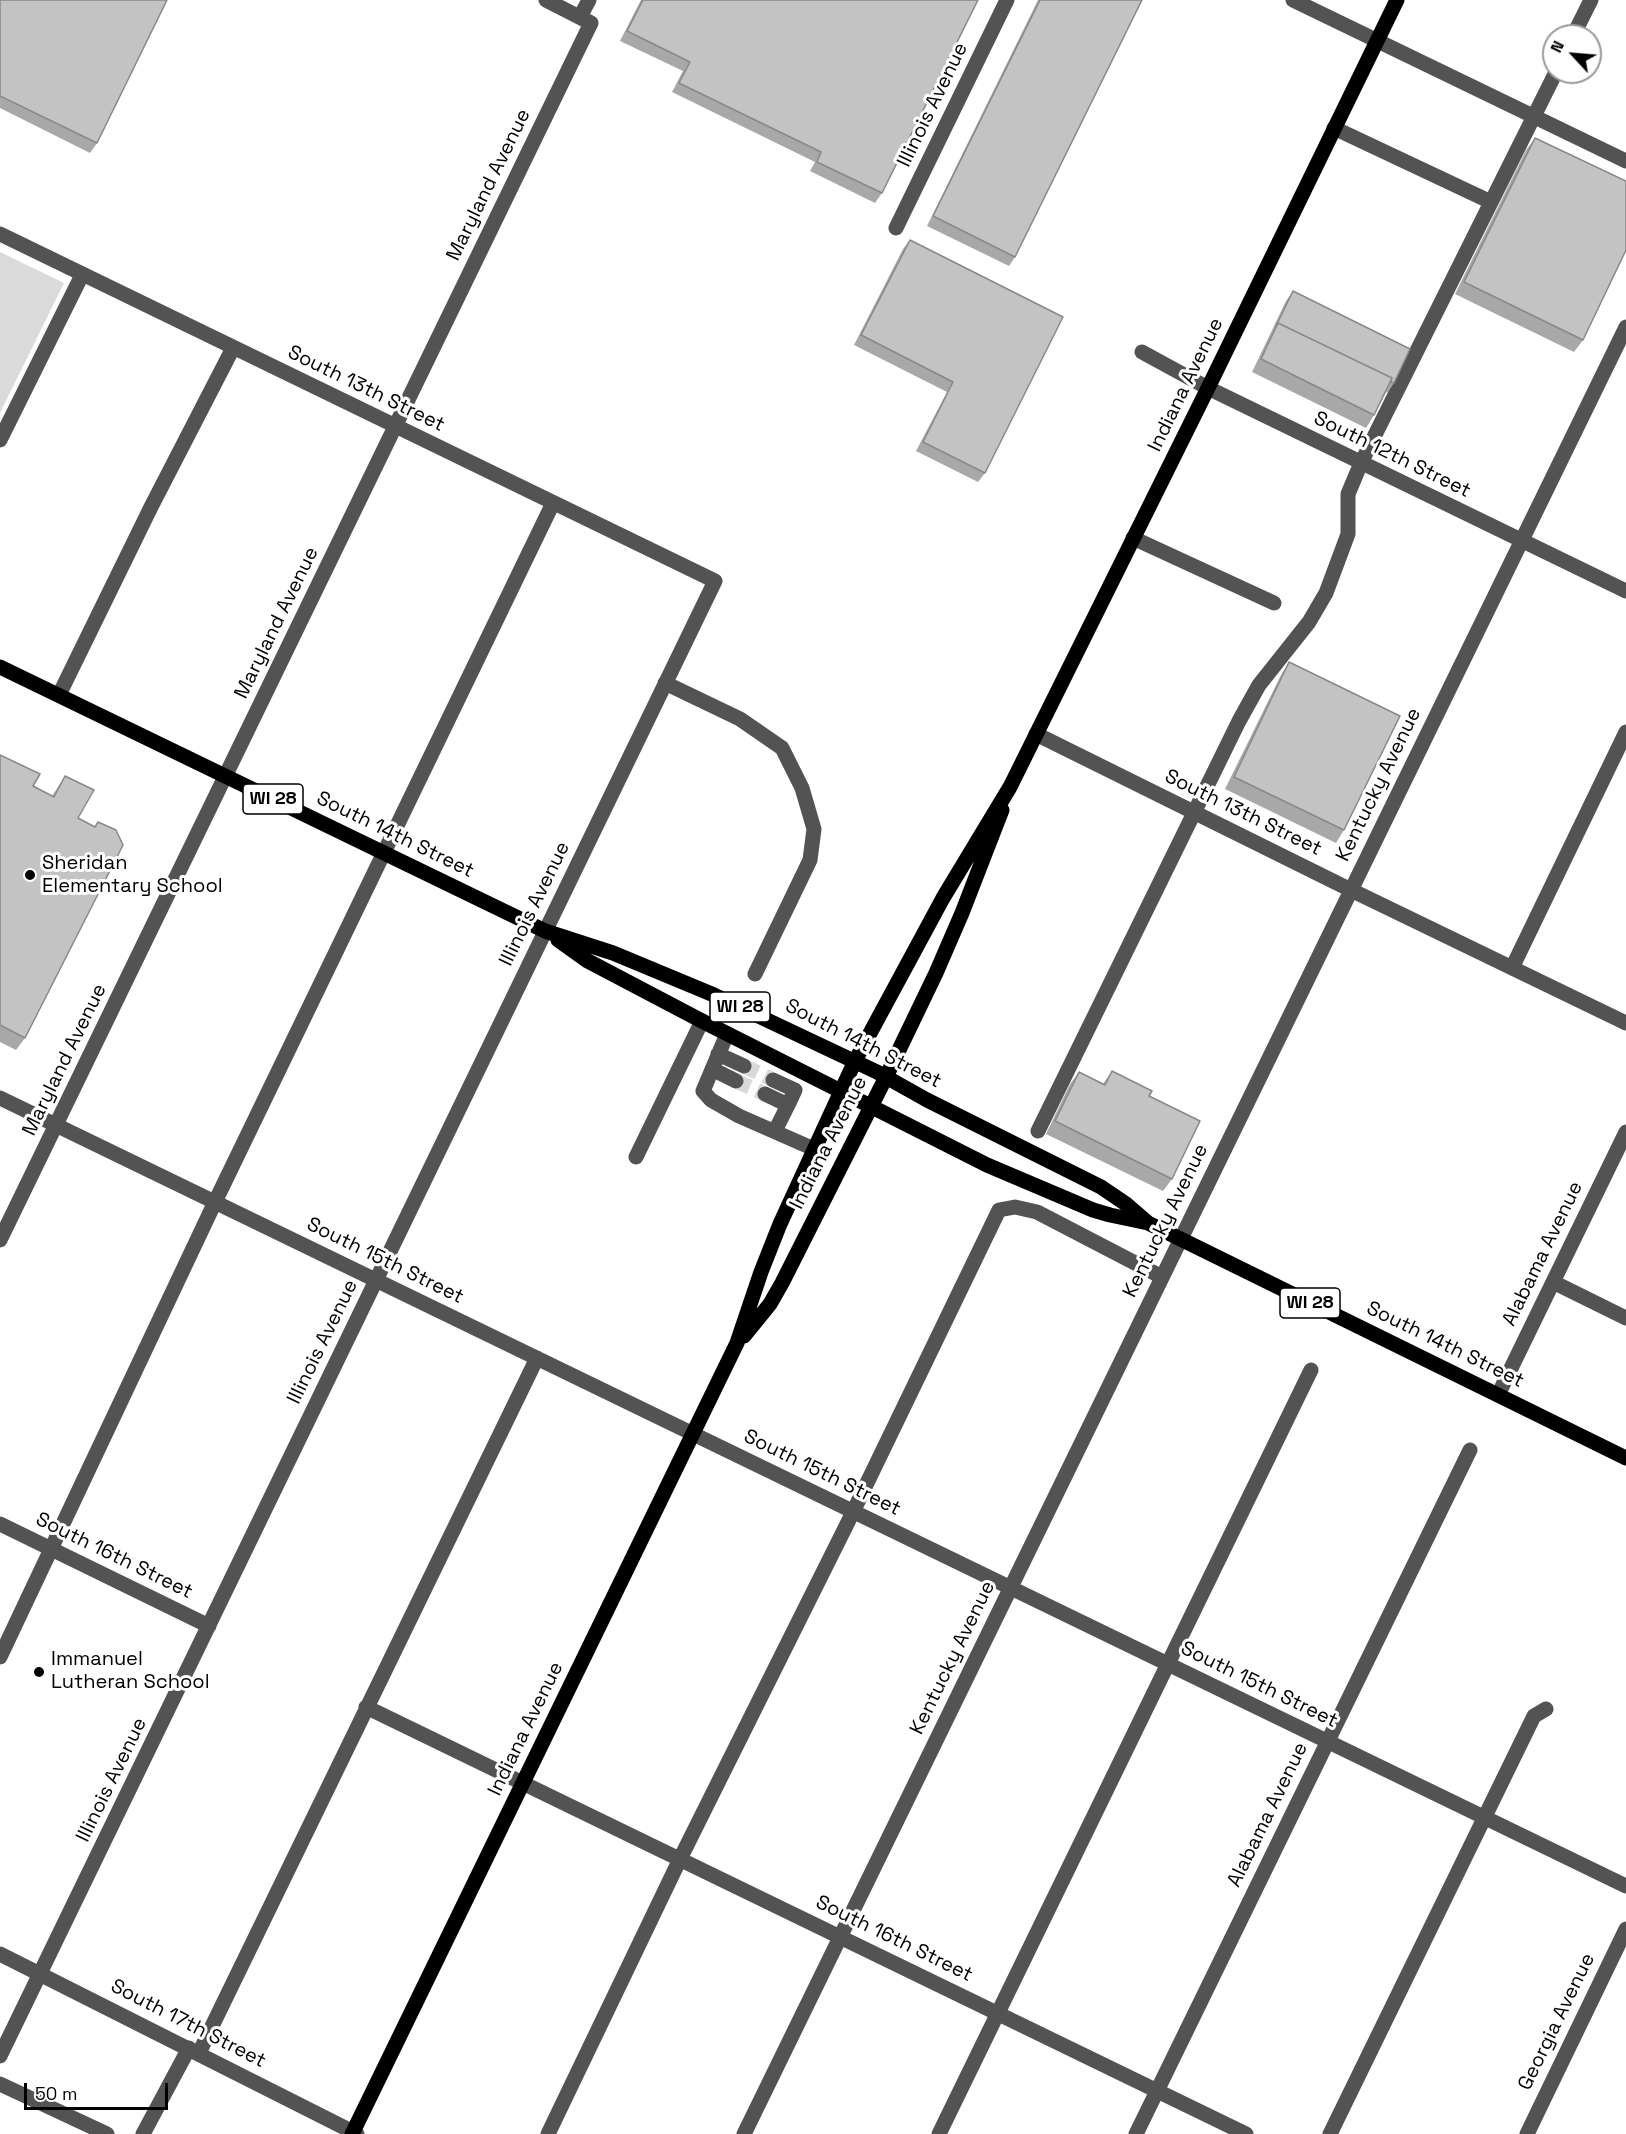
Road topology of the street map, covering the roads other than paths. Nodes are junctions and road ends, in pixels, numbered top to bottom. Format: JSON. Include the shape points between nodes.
{"nodes":[{"id":1,"x":546,"y":0,"type":"edge"},
{"id":2,"x":589,"y":0,"type":"edge"},
{"id":3,"x":1007,"y":0,"type":"edge"},
{"id":4,"x":1293,"y":0,"type":"edge"},
{"id":5,"x":1397,"y":0,"type":"edge"},
{"id":6,"x":1591,"y":0,"type":"edge"},
{"id":7,"x":586,"y":20,"type":"junction"},
{"id":8,"x":1579,"y":24,"type":"edge"},
{"id":9,"x":1377,"y":41,"type":"junction"},
{"id":10,"x":1550,"y":84,"type":"edge"},
{"id":11,"x":1534,"y":116,"type":"junction"},
{"id":12,"x":1334,"y":128,"type":"junction"},
{"id":13,"x":1626,"y":161,"type":"edge"},
{"id":14,"x":1491,"y":202,"type":"junction"},
{"id":15,"x":896,"y":228,"type":"dead end"},
{"id":16,"x":0,"y":234,"type":"edge"},
{"id":17,"x":82,"y":275,"type":"junction"},
{"id":18,"x":1626,"y":327,"type":"edge"},
{"id":19,"x":233,"y":348,"type":"junction"},
{"id":20,"x":1142,"y":352,"type":"dead end"},
{"id":21,"x":1208,"y":388,"type":"junction"},
{"id":22,"x":395,"y":427,"type":"junction"},
{"id":23,"x":0,"y":440,"type":"edge"},
{"id":24,"x":1360,"y":463,"type":"junction"},
{"id":25,"x":553,"y":503,"type":"junction"},
{"id":26,"x":1133,"y":538,"type":"junction"},
{"id":27,"x":1522,"y":541,"type":"junction"},
{"id":28,"x":715,"y":581,"type":"joint"},
{"id":29,"x":1626,"y":591,"type":"edge"},
{"id":30,"x":1274,"y":603,"type":"dead end"},
{"id":31,"x":0,"y":666,"type":"edge"},
{"id":32,"x":665,"y":683,"type":"junction"},
{"id":33,"x":59,"y":695,"type":"junction"},
{"id":34,"x":1626,"y":732,"type":"edge"},
{"id":35,"x":1036,"y":734,"type":"junction"},
{"id":36,"x":226,"y":776,"type":"junction"},
{"id":37,"x":1010,"y":787,"type":"junction"},
{"id":38,"x":1194,"y":812,"type":"junction"},
{"id":39,"x":385,"y":853,"type":"junction"},
{"id":40,"x":1351,"y":890,"type":"junction"},
{"id":41,"x":545,"y":931,"type":"junction"},
{"id":42,"x":1512,"y":968,"type":"junction"},
{"id":43,"x":755,"y":974,"type":"dead end"},
{"id":44,"x":702,"y":1021,"type":"junction"},
{"id":45,"x":1626,"y":1023,"type":"edge"},
{"id":46,"x":727,"y":1034,"type":"junction"},
{"id":47,"x":718,"y":1054,"type":"junction"},
{"id":48,"x":855,"y":1061,"type":"junction"},
{"id":49,"x":744,"y":1066,"type":"tunnel mouth"},
{"id":50,"x":712,"y":1069,"type":"junction"},
{"id":51,"x":886,"y":1077,"type":"junction"},
{"id":52,"x":773,"y":1080,"type":"tunnel mouth"},
{"id":53,"x":736,"y":1081,"type":"tunnel mouth"},
{"id":54,"x":841,"y":1091,"type":"junction"},
{"id":55,"x":765,"y":1094,"type":"tunnel mouth"},
{"id":56,"x":0,"y":1098,"type":"edge"},
{"id":57,"x":788,"y":1105,"type":"junction"},
{"id":58,"x":870,"y":1106,"type":"junction"},
{"id":59,"x":56,"y":1125,"type":"junction"},
{"id":60,"x":775,"y":1131,"type":"junction"},
{"id":61,"x":1038,"y":1131,"type":"dead end"},
{"id":62,"x":1626,"y":1132,"type":"edge"},
{"id":63,"x":814,"y":1149,"type":"junction"},
{"id":64,"x":636,"y":1157,"type":"dead end"},
{"id":65,"x":215,"y":1202,"type":"junction"},
{"id":66,"x":1148,"y":1223,"type":"junction"},
{"id":67,"x":0,"y":1240,"type":"edge"},
{"id":68,"x":1162,"y":1277,"type":"junction"},
{"id":69,"x":376,"y":1280,"type":"junction"},
{"id":70,"x":1553,"y":1282,"type":"junction"},
{"id":71,"x":1626,"y":1318,"type":"edge"},
{"id":72,"x":737,"y":1343,"type":"junction"},
{"id":73,"x":537,"y":1358,"type":"junction"},
{"id":74,"x":1311,"y":1370,"type":"dead end"},
{"id":75,"x":1498,"y":1395,"type":"junction"},
{"id":76,"x":692,"y":1434,"type":"junction"},
{"id":77,"x":1470,"y":1450,"type":"dead end"},
{"id":78,"x":1626,"y":1458,"type":"edge"},
{"id":79,"x":853,"y":1512,"type":"junction"},
{"id":80,"x":0,"y":1524,"type":"edge"},
{"id":81,"x":52,"y":1549,"type":"junction"},
{"id":82,"x":1010,"y":1588,"type":"junction"},
{"id":83,"x":209,"y":1626,"type":"junction"},
{"id":84,"x":0,"y":1657,"type":"edge"},
{"id":85,"x":1168,"y":1665,"type":"junction"},
{"id":86,"x":366,"y":1707,"type":"junction"},
{"id":87,"x":1546,"y":1709,"type":"dead end"},
{"id":88,"x":1328,"y":1742,"type":"junction"},
{"id":89,"x":523,"y":1783,"type":"junction"},
{"id":90,"x":1484,"y":1818,"type":"junction"},
{"id":91,"x":680,"y":1859,"type":"junction"},
{"id":92,"x":1626,"y":1886,"type":"edge"},
{"id":93,"x":1626,"y":1929,"type":"edge"},
{"id":94,"x":840,"y":1937,"type":"junction"},
{"id":95,"x":0,"y":1954,"type":"edge"},
{"id":96,"x":41,"y":1974,"type":"junction"},
{"id":97,"x":998,"y":2012,"type":"junction"},
{"id":98,"x":194,"y":2050,"type":"junction"},
{"id":99,"x":0,"y":2056,"type":"edge"},
{"id":100,"x":0,"y":2084,"type":"edge"},
{"id":101,"x":1157,"y":2091,"type":"junction"},
{"id":102,"x":354,"y":2133,"type":"edge"},
{"id":103,"x":107,"y":2134,"type":"edge"},
{"id":104,"x":143,"y":2134,"type":"edge"},
{"id":105,"x":548,"y":2134,"type":"edge"},
{"id":106,"x":744,"y":2134,"type":"edge"},
{"id":107,"x":939,"y":2134,"type":"edge"},
{"id":108,"x":1136,"y":2134,"type":"edge"},
{"id":109,"x":1246,"y":2134,"type":"edge"},
{"id":110,"x":1330,"y":2134,"type":"edge"},
{"id":111,"x":1527,"y":2134,"type":"edge"}],
"edges":[{"from":1,"to":7,"type":"street"},
{"from":2,"to":7,"type":"street","name":"Maryland Avenue"},
{"from":3,"to":15,"type":"street","name":"Illinois Avenue"},
{"from":4,"to":9,"type":"street"},
{"from":5,"to":9,"type":"main road","name":"Indiana Avenue"},
{"from":6,"to":8,"type":"street"},
{"from":7,"to":22,"type":"street","name":"Maryland Avenue"},
{"from":9,"to":11,"type":"street"},
{"from":9,"to":12,"type":"main road","name":"Indiana Avenue"},
{"from":10,"to":11,"type":"street"},
{"from":11,"to":13,"type":"street"},
{"from":11,"to":14,"type":"street"},
{"from":12,"to":14,"type":"street"},
{"from":12,"to":21,"type":"main road","name":"Indiana Avenue"},
{"from":14,"to":24,"type":"street"},
{"from":16,"to":17,"type":"street","name":"South 13th Street"},
{"from":17,"to":19,"type":"street","name":"South 13th Street"},
{"from":17,"to":23,"type":"street"},
{"from":18,"to":27,"type":"street","name":"Kentucky Avenue"},
{"from":19,"to":22,"type":"street","name":"South 13th Street"},
{"from":19,"to":33,"type":"street"},
{"from":20,"to":21,"type":"street","name":"South 12th Street"},
{"from":21,"to":24,"type":"street","name":"South 12th Street"},
{"from":21,"to":26,"type":"main road","name":"Indiana Avenue"},
{"from":22,"to":25,"type":"street","name":"South 13th Street"},
{"from":22,"to":36,"type":"street","name":"Maryland Avenue"},
{"from":24,"to":27,"type":"street","name":"South 12th Street"},
{"from":24,"to":38,"type":"street","via":[[1348,494],[1348,534],[1326,593],[1309,622],[1259,685]]},
{"from":25,"to":28,"type":"street","name":"South 13th Street"},
{"from":25,"to":39,"type":"street"},
{"from":26,"to":30,"type":"street"},
{"from":26,"to":35,"type":"main road","name":"Indiana Avenue"},
{"from":27,"to":29,"type":"street","name":"South 12th Street"},
{"from":27,"to":40,"type":"street","name":"Kentucky Avenue"},
{"from":28,"to":32,"type":"street","name":"Illinois Avenue"},
{"from":31,"to":33,"type":"main road","name":"South 14th Street","number":"WI 28"},
{"from":32,"to":41,"type":"street","name":"Illinois Avenue"},
{"from":32,"to":43,"type":"street","via":[[740,719],[782,748],[802,788],[814,830],[810,860]]},
{"from":33,"to":36,"type":"main road","name":"South 14th Street","number":"WI 28"},
{"from":34,"to":42,"type":"street"},
{"from":35,"to":37,"type":"main road","name":"Indiana Avenue"},
{"from":35,"to":38,"type":"street","name":"South 13th Street"},
{"from":36,"to":39,"type":"main road","name":"South 14th Street","number":"WI 28"},
{"from":36,"to":59,"type":"street","name":"Maryland Avenue"},
{"from":37,"to":48,"type":"main road","name":"Indiana Avenue","via":[[943,898]]},
{"from":37,"to":51,"type":"main road","name":"Indiana Avenue","via":[[962,913]]},
{"from":38,"to":40,"type":"street","name":"South 13th Street"},
{"from":38,"to":61,"type":"street"},
{"from":39,"to":41,"type":"main road","name":"South 14th Street","number":"WI 28"},
{"from":39,"to":65,"type":"street"},
{"from":40,"to":42,"type":"street","name":"South 13th Street"},
{"from":40,"to":68,"type":"street","name":"Kentucky Avenue"},
{"from":41,"to":44,"type":"main road","name":"South 14th Street","number":"WI 28","via":[[586,960]]},
{"from":41,"to":48,"type":"main road","name":"South 14th Street","number":"WI 28","via":[[633,960]]},
{"from":41,"to":69,"type":"street","name":"Illinois Avenue"},
{"from":42,"to":45,"type":"street","name":"South 13th Street"},
{"from":44,"to":46,"type":"main road","name":"South 14th Street","number":"WI 28"},
{"from":44,"to":64,"type":"street"},
{"from":46,"to":47,"type":"street"},
{"from":46,"to":54,"type":"main road","name":"South 14th Street","number":"WI 28"},
{"from":47,"to":49,"type":"street"},
{"from":47,"to":50,"type":"street"},
{"from":48,"to":51,"type":"main road","name":"South 14th Street","number":"WI 28"},
{"from":48,"to":54,"type":"main road","name":"Indiana Avenue"},
{"from":50,"to":53,"type":"street"},
{"from":50,"to":60,"type":"street","via":[[703,1091],[711,1100]]},
{"from":51,"to":58,"type":"main road","name":"Indiana Avenue"},
{"from":51,"to":66,"type":"main road","name":"South 14th Street","number":"WI 28","via":[[1101,1187]]},
{"from":52,"to":57,"type":"street","via":[[795,1090]]},
{"from":54,"to":58,"type":"main road","name":"South 14th Street","number":"WI 28"},
{"from":54,"to":63,"type":"main road","name":"Indiana Avenue"},
{"from":55,"to":57,"type":"street"},
{"from":56,"to":59,"type":"street","name":"South 15th Street"},
{"from":57,"to":60,"type":"street"},
{"from":58,"to":66,"type":"main road","name":"South 14th Street","number":"WI 28","via":[[987,1165],[1093,1210]]},
{"from":58,"to":72,"type":"main road","name":"Indiana Avenue","via":[[782,1283]]},
{"from":59,"to":65,"type":"street","name":"South 15th Street"},
{"from":59,"to":67,"type":"street","name":"Maryland Avenue"},
{"from":60,"to":63,"type":"street"},
{"from":62,"to":70,"type":"street","name":"Alabama Avenue"},
{"from":63,"to":72,"type":"main road","name":"Indiana Avenue","via":[[780,1224]]},
{"from":65,"to":69,"type":"street","name":"South 15th Street"},
{"from":65,"to":81,"type":"street"},
{"from":66,"to":75,"type":"main road","name":"South 14th Street","number":"WI 28"},
{"from":68,"to":79,"type":"street","via":[[1037,1212],[1015,1207],[999,1210]]},
{"from":68,"to":82,"type":"street","name":"Kentucky Avenue"},
{"from":69,"to":73,"type":"street","name":"South 15th Street"},
{"from":69,"to":83,"type":"street","name":"Illinois Avenue"},
{"from":70,"to":71,"type":"street"},
{"from":70,"to":75,"type":"street","name":"Alabama Avenue"},
{"from":72,"to":76,"type":"main road","name":"Indiana Avenue"},
{"from":73,"to":76,"type":"street","name":"South 15th Street"},
{"from":73,"to":86,"type":"street"},
{"from":74,"to":85,"type":"street"},
{"from":75,"to":78,"type":"main road","name":"South 14th Street","number":"WI 28"},
{"from":76,"to":79,"type":"street","name":"South 15th Street"},
{"from":76,"to":89,"type":"main road","name":"Indiana Avenue"},
{"from":77,"to":88,"type":"street","name":"Alabama Avenue"},
{"from":79,"to":82,"type":"street","name":"South 15th Street"},
{"from":79,"to":91,"type":"street"},
{"from":80,"to":81,"type":"street","name":"South 16th Street"},
{"from":81,"to":83,"type":"street","name":"South 16th Street"},
{"from":81,"to":84,"type":"street"},
{"from":82,"to":85,"type":"street","name":"South 15th Street"},
{"from":82,"to":94,"type":"street","name":"Kentucky Avenue"},
{"from":83,"to":96,"type":"street","name":"Illinois Avenue"},
{"from":85,"to":88,"type":"street","name":"South 15th Street"},
{"from":85,"to":97,"type":"street"},
{"from":86,"to":89,"type":"street","name":"South 16th Street"},
{"from":86,"to":98,"type":"street"},
{"from":87,"to":90,"type":"street","via":[[1534,1716]]},
{"from":88,"to":90,"type":"street","name":"South 15th Street"},
{"from":88,"to":101,"type":"street","name":"Alabama Avenue"},
{"from":89,"to":91,"type":"street","name":"South 16th Street"},
{"from":89,"to":102,"type":"main road","name":"Indiana Avenue"},
{"from":90,"to":92,"type":"street","name":"South 15th Street"},
{"from":90,"to":110,"type":"street"},
{"from":91,"to":94,"type":"street","name":"South 16th Street"},
{"from":91,"to":105,"type":"street"},
{"from":93,"to":111,"type":"street","name":"Georgia Avenue"},
{"from":94,"to":97,"type":"street","name":"South 16th Street"},
{"from":94,"to":106,"type":"street","name":"Kentucky Avenue"},
{"from":95,"to":96,"type":"street","name":"South 17th Street"},
{"from":96,"to":98,"type":"street","name":"South 17th Street"},
{"from":96,"to":99,"type":"street","name":"Illinois Avenue"},
{"from":97,"to":101,"type":"street","name":"South 16th Street"},
{"from":97,"to":107,"type":"street"},
{"from":98,"to":102,"type":"street","name":"South 17th Street"},
{"from":98,"to":104,"type":"street"},
{"from":100,"to":103,"type":"street"},
{"from":101,"to":108,"type":"street","name":"Alabama Avenue"},
{"from":101,"to":109,"type":"street","name":"South 16th Street"}]}
